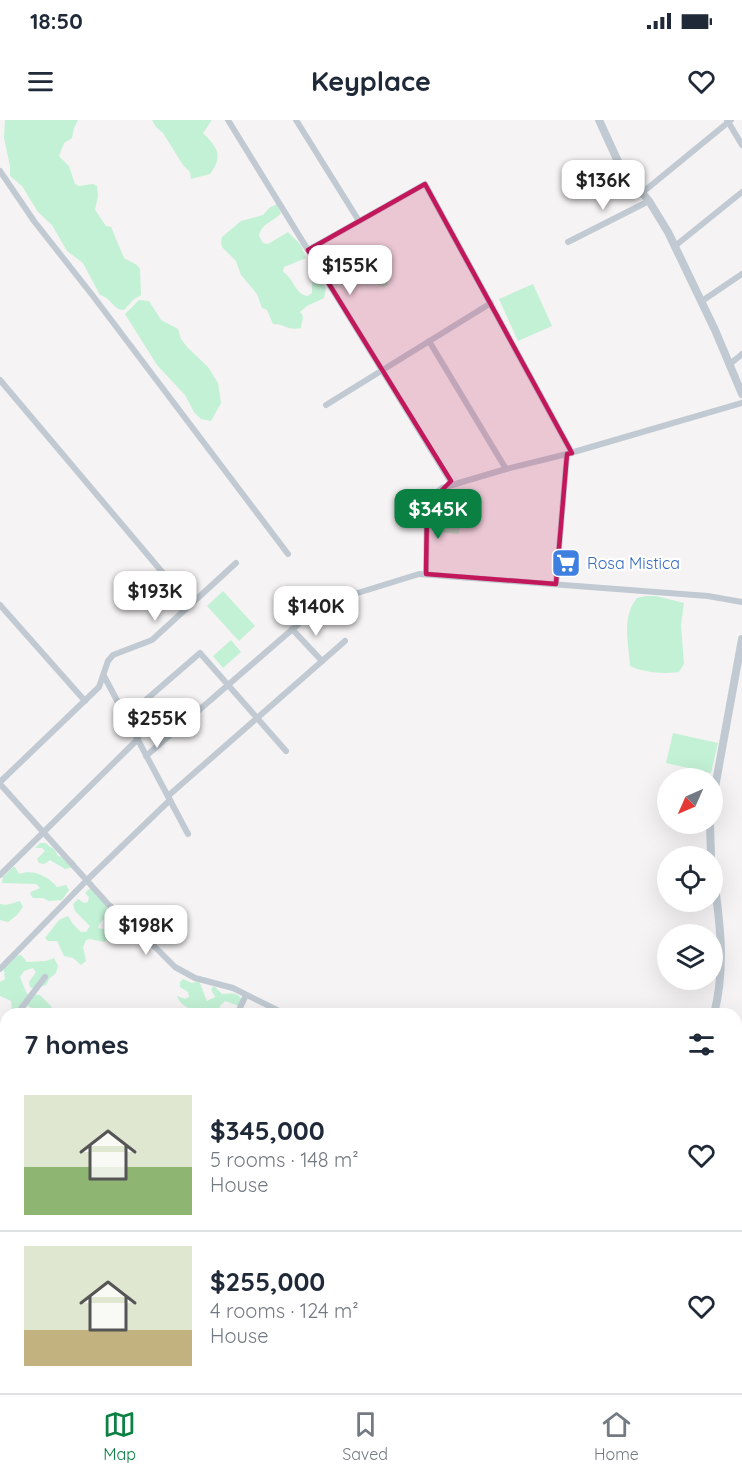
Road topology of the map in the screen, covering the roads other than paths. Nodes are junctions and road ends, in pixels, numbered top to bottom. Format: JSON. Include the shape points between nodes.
{"nodes":[{"id":1,"x":228,"y":120,"type":"edge"},
{"id":2,"x":296,"y":120,"type":"edge"},
{"id":3,"x":599,"y":120,"type":"edge"},
{"id":4,"x":729,"y":121,"type":"edge"},
{"id":5,"x":742,"y":145,"type":"edge"},
{"id":6,"x":0,"y":171,"type":"edge"},
{"id":7,"x":643,"y":192,"type":"junction"},
{"id":8,"x":742,"y":192,"type":"edge"},
{"id":9,"x":650,"y":201,"type":"junction"},
{"id":10,"x":359,"y":221,"type":"junction"},
{"id":11,"x":568,"y":242,"type":"dead end"},
{"id":12,"x":675,"y":246,"type":"junction"},
{"id":13,"x":308,"y":250,"type":"junction"},
{"id":14,"x":742,"y":274,"type":"edge"},
{"id":15,"x":702,"y":301,"type":"junction"},
{"id":16,"x":491,"y":303,"type":"junction"},
{"id":17,"x":429,"y":341,"type":"junction"},
{"id":18,"x":742,"y":354,"type":"edge"},
{"id":19,"x":730,"y":364,"type":"junction"},
{"id":20,"x":382,"y":369,"type":"junction"},
{"id":21,"x":0,"y":380,"type":"edge"},
{"id":22,"x":742,"y":394,"type":"edge"},
{"id":23,"x":742,"y":403,"type":"edge"},
{"id":24,"x":326,"y":405,"type":"dead end"},
{"id":25,"x":570,"y":454,"type":"junction"},
{"id":26,"x":506,"y":469,"type":"junction"},
{"id":27,"x":452,"y":484,"type":"junction"},
{"id":28,"x":288,"y":554,"type":"dead end"},
{"id":29,"x":236,"y":563,"type":"dead end"},
{"id":30,"x":426,"y":574,"type":"junction"},
{"id":31,"x":556,"y":584,"type":"junction"},
{"id":32,"x":742,"y":602,"type":"edge"},
{"id":33,"x":0,"y":605,"type":"edge"},
{"id":34,"x":190,"y":606,"type":"junction"},
{"id":35,"x":292,"y":629,"type":"junction"},
{"id":36,"x":742,"y":639,"type":"edge"},
{"id":37,"x":345,"y":641,"type":"dead end"},
{"id":38,"x":322,"y":662,"type":"junction"},
{"id":39,"x":104,"y":675,"type":"junction"},
{"id":40,"x":228,"y":685,"type":"junction"},
{"id":41,"x":85,"y":701,"type":"junction"},
{"id":42,"x":126,"y":717,"type":"junction"},
{"id":43,"x":257,"y":718,"type":"junction"},
{"id":44,"x":138,"y":739,"type":"junction"},
{"id":45,"x":285,"y":751,"type":"dead end"},
{"id":46,"x":146,"y":756,"type":"junction"},
{"id":47,"x":719,"y":768,"type":"edge"},
{"id":48,"x":0,"y":783,"type":"edge"},
{"id":49,"x":169,"y":798,"type":"junction"},
{"id":50,"x":43,"y":832,"type":"junction"},
{"id":51,"x":188,"y":834,"type":"dead end"},
{"id":52,"x":0,"y":875,"type":"edge"},
{"id":53,"x":86,"y":881,"type":"junction"},
{"id":54,"x":718,"y":912,"type":"edge"},
{"id":55,"x":0,"y":969,"type":"edge"},
{"id":56,"x":45,"y":977,"type":"dead end"},
{"id":57,"x":246,"y":994,"type":"junction"},
{"id":58,"x":22,"y":1008,"type":"edge"},
{"id":59,"x":240,"y":1008,"type":"edge"},
{"id":60,"x":273,"y":1008,"type":"edge"},
{"id":61,"x":715,"y":1008,"type":"edge"}],
"edges":[{"from":1,"to":13,"type":"street"},
{"from":2,"to":10,"type":"street"},
{"from":3,"to":7,"type":"street","via":[[615,158]]},
{"from":4,"to":5,"type":"street"},
{"from":4,"to":7,"type":"street"},
{"from":6,"to":28,"type":"street"},
{"from":7,"to":9,"type":"street"},
{"from":8,"to":12,"type":"street"},
{"from":9,"to":11,"type":"street"},
{"from":9,"to":12,"type":"street"},
{"from":10,"to":13,"type":"street"},
{"from":10,"to":16,"type":"street","via":[[425,184]]},
{"from":12,"to":15,"type":"street"},
{"from":13,"to":20,"type":"street"},
{"from":14,"to":15,"type":"street"},
{"from":15,"to":19,"type":"street"},
{"from":16,"to":17,"type":"street"},
{"from":16,"to":25,"type":"street"},
{"from":17,"to":20,"type":"street"},
{"from":17,"to":26,"type":"street"},
{"from":18,"to":19,"type":"street"},
{"from":19,"to":22,"type":"street"},
{"from":20,"to":24,"type":"street"},
{"from":20,"to":27,"type":"street"},
{"from":21,"to":34,"type":"street"},
{"from":23,"to":25,"type":"street"},
{"from":25,"to":26,"type":"street"},
{"from":25,"to":31,"type":"street"},
{"from":26,"to":27,"type":"street"},
{"from":27,"to":30,"type":"street","via":[[436,492],[427,505]]},
{"from":29,"to":34,"type":"street"},
{"from":30,"to":31,"type":"street"},
{"from":30,"to":35,"type":"street","via":[[322,604]]},
{"from":31,"to":32,"type":"street"},
{"from":33,"to":41,"type":"street"},
{"from":34,"to":39,"type":"street","via":[[152,640],[113,656]]},
{"from":35,"to":38,"type":"street"},
{"from":35,"to":40,"type":"street"},
{"from":36,"to":47,"type":"street"},
{"from":37,"to":38,"type":"street"},
{"from":38,"to":43,"type":"street"},
{"from":39,"to":41,"type":"street"},
{"from":39,"to":42,"type":"street"},
{"from":40,"to":42,"type":"street","via":[[201,653]]},
{"from":40,"to":43,"type":"street"},
{"from":40,"to":46,"type":"street"},
{"from":41,"to":48,"type":"street"},
{"from":42,"to":44,"type":"street"},
{"from":43,"to":45,"type":"street"},
{"from":43,"to":49,"type":"street"},
{"from":44,"to":46,"type":"street"},
{"from":44,"to":50,"type":"street"},
{"from":46,"to":49,"type":"street"},
{"from":48,"to":50,"type":"street"},
{"from":49,"to":51,"type":"street"},
{"from":49,"to":53,"type":"street"},
{"from":50,"to":52,"type":"street"},
{"from":50,"to":53,"type":"street"},
{"from":53,"to":55,"type":"street"},
{"from":53,"to":57,"type":"street","via":[[175,967],[190,976]]},
{"from":54,"to":61,"type":"street","via":[[722,948]]},
{"from":56,"to":58,"type":"street"},
{"from":57,"to":59,"type":"street"},
{"from":57,"to":60,"type":"street"}]}
